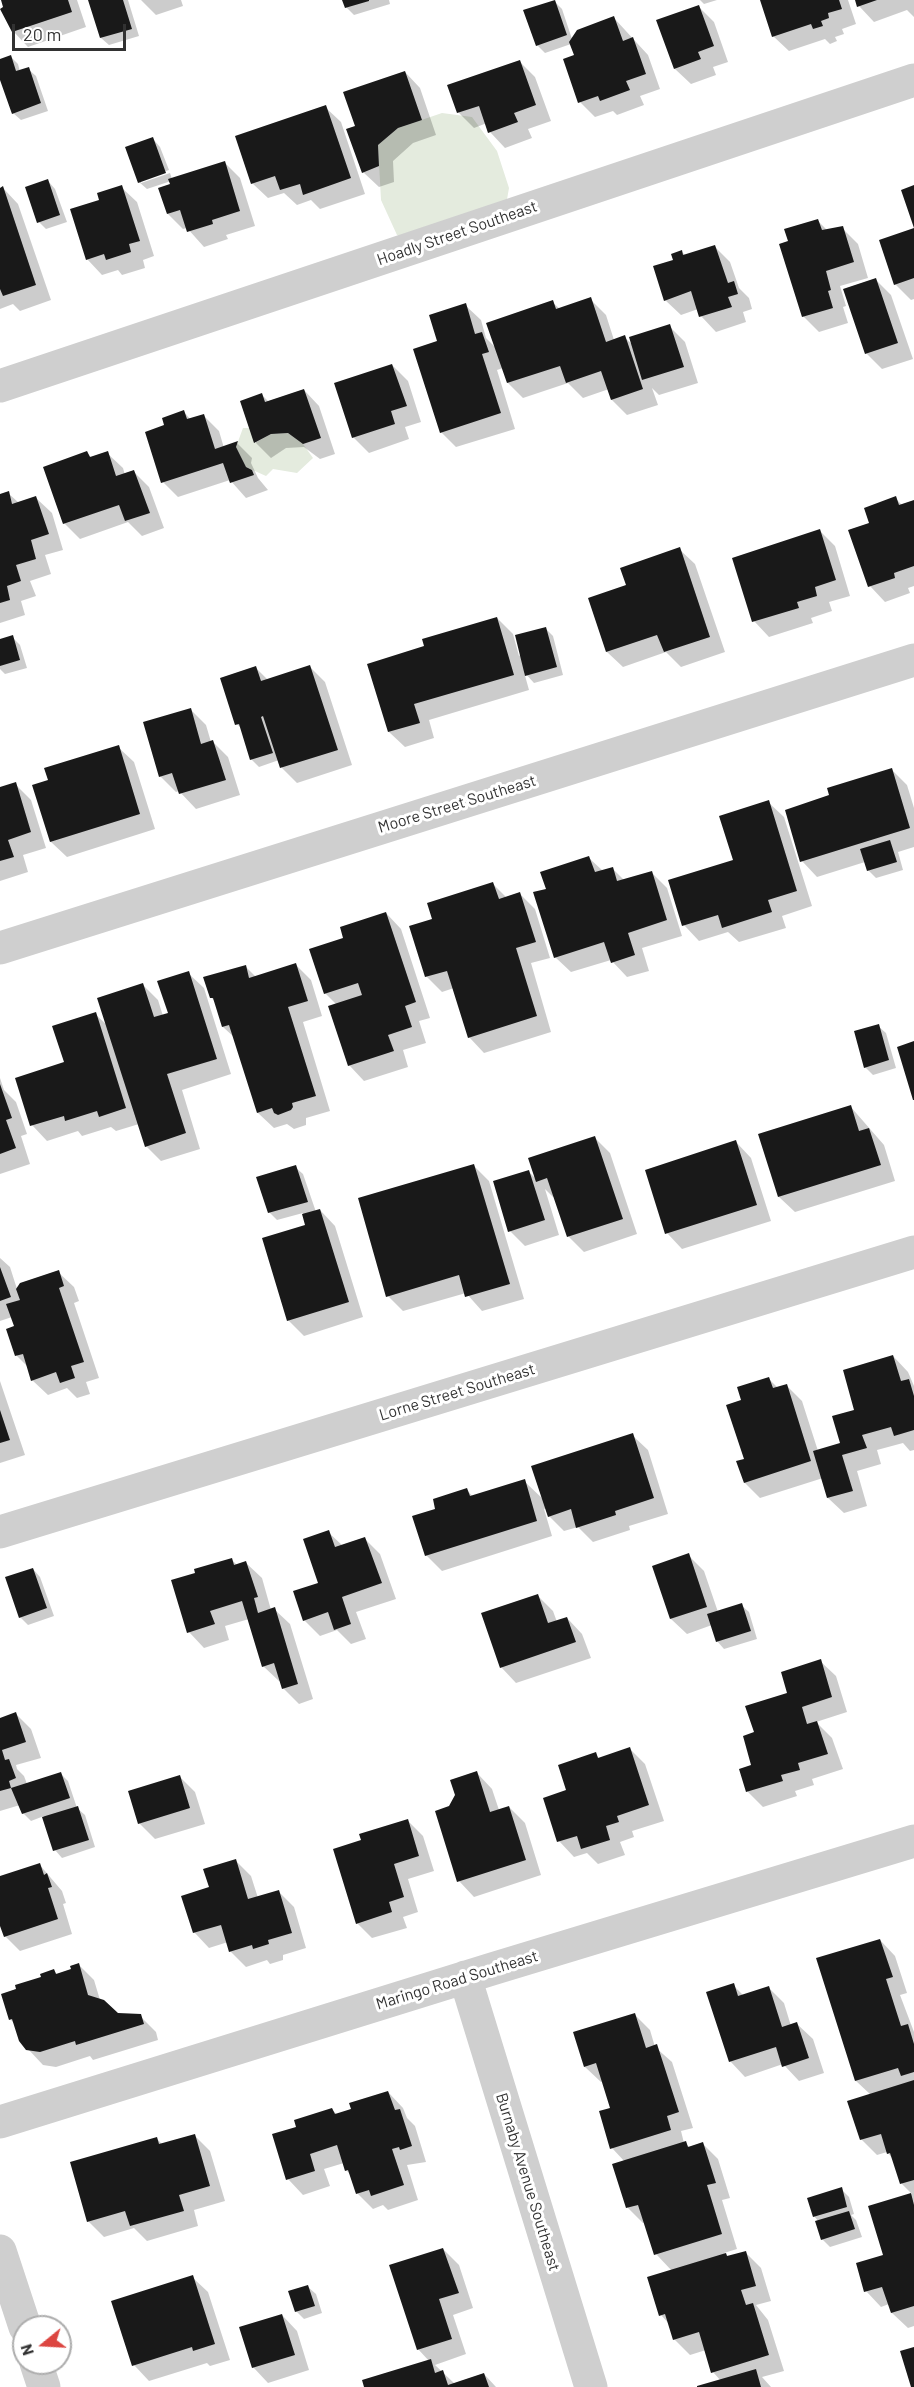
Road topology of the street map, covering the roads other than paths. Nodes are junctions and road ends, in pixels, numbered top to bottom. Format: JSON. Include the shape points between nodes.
{"nodes":[{"id":1,"x":914,"y":80,"type":"edge"},
{"id":2,"x":0,"y":386,"type":"edge"},
{"id":3,"x":914,"y":660,"type":"edge"},
{"id":4,"x":0,"y":948,"type":"edge"},
{"id":5,"x":914,"y":1252,"type":"edge"},
{"id":6,"x":0,"y":1533,"type":"edge"},
{"id":7,"x":914,"y":1841,"type":"edge"},
{"id":8,"x":465,"y":1977,"type":"junction"},
{"id":9,"x":0,"y":2122,"type":"edge"},
{"id":10,"x":0,"y":2251,"type":"edge"},
{"id":11,"x":20,"y":2315,"type":"edge"},
{"id":12,"x":591,"y":2387,"type":"edge"}],
"edges":[{"from":1,"to":2,"type":"street","name":"Hoadly Street Southeast"},
{"from":3,"to":4,"type":"street","name":"Moore Street Southeast"},
{"from":5,"to":6,"type":"street","name":"Lorne Street Southeast"},
{"from":7,"to":8,"type":"street","name":"Maringo Road Southeast"},
{"from":8,"to":9,"type":"street","name":"Maringo Road Southeast"},
{"from":8,"to":12,"type":"street","name":"Burnaby Avenue Southeast"},
{"from":10,"to":11,"type":"street"}]}
